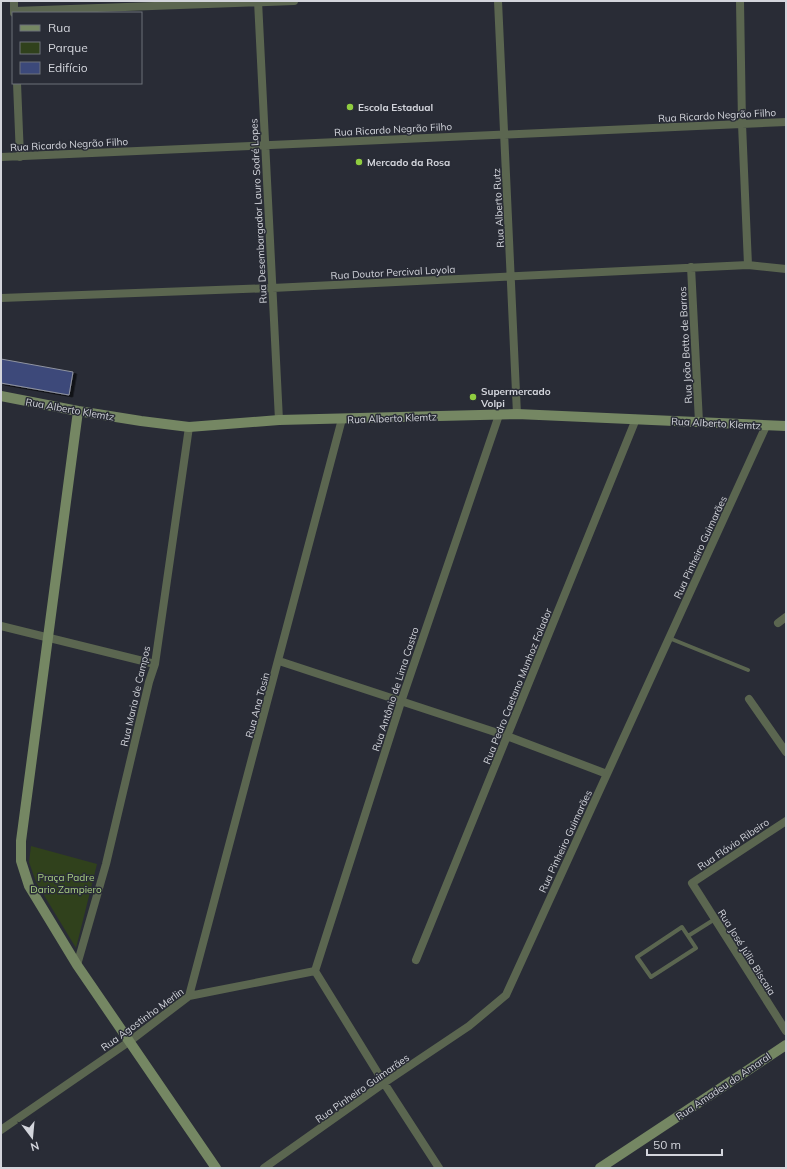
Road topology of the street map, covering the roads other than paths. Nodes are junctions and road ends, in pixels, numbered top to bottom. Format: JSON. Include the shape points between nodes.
{"nodes":[{"id":1,"x":14,"y":1,"type":"edge"},
{"id":2,"x":294,"y":1,"type":"edge"},
{"id":3,"x":498,"y":1,"type":"edge"},
{"id":4,"x":740,"y":1,"type":"edge"},
{"id":5,"x":258,"y":2,"type":"edge"},
{"id":6,"x":14,"y":12,"type":"edge"},
{"id":7,"x":17,"y":84,"type":"edge"},
{"id":8,"x":786,"y":122,"type":"edge"},
{"id":9,"x":742,"y":124,"type":"junction"},
{"id":10,"x":504,"y":134,"type":"junction"},
{"id":11,"x":265,"y":145,"type":"junction"},
{"id":12,"x":1,"y":157,"type":"edge"},
{"id":13,"x":20,"y":157,"type":"junction"},
{"id":14,"x":748,"y":265,"type":"junction"},
{"id":15,"x":691,"y":268,"type":"junction"},
{"id":16,"x":786,"y":269,"type":"edge"},
{"id":17,"x":511,"y":276,"type":"junction"},
{"id":18,"x":272,"y":288,"type":"junction"},
{"id":19,"x":1,"y":298,"type":"edge"},
{"id":20,"x":1,"y":396,"type":"edge"},
{"id":21,"x":78,"y":411,"type":"junction"},
{"id":22,"x":517,"y":414,"type":"junction"},
{"id":23,"x":499,"y":415,"type":"junction"},
{"id":24,"x":342,"y":419,"type":"junction"},
{"id":25,"x":636,"y":419,"type":"junction"},
{"id":26,"x":279,"y":420,"type":"junction"},
{"id":27,"x":699,"y":422,"type":"junction"},
{"id":28,"x":766,"y":426,"type":"junction"},
{"id":29,"x":786,"y":426,"type":"edge"},
{"id":30,"x":189,"y":427,"type":"junction"},
{"id":31,"x":786,"y":617,"type":"edge"},
{"id":32,"x":778,"y":623,"type":"dead end"},
{"id":33,"x":1,"y":626,"type":"edge"},
{"id":34,"x":47,"y":637,"type":"junction"},
{"id":35,"x":669,"y":638,"type":"junction"},
{"id":36,"x":279,"y":661,"type":"junction"},
{"id":37,"x":155,"y":664,"type":"junction"},
{"id":38,"x":748,"y":670,"type":"dead end"},
{"id":39,"x":749,"y":699,"type":"dead end"},
{"id":40,"x":401,"y":702,"type":"junction"},
{"id":41,"x":507,"y":736,"type":"junction"},
{"id":42,"x":786,"y":752,"type":"edge"},
{"id":43,"x":607,"y":774,"type":"junction"},
{"id":44,"x":786,"y":821,"type":"edge"},
{"id":45,"x":692,"y":884,"type":"joint"},
{"id":46,"x":715,"y":919,"type":"junction"},
{"id":47,"x":688,"y":936,"type":"junction"},
{"id":48,"x":416,"y":960,"type":"dead end"},
{"id":49,"x":77,"y":965,"type":"junction"},
{"id":50,"x":315,"y":971,"type":"junction"},
{"id":51,"x":189,"y":996,"type":"junction"},
{"id":52,"x":786,"y":1031,"type":"edge"},
{"id":53,"x":130,"y":1041,"type":"junction"},
{"id":54,"x":786,"y":1045,"type":"edge"},
{"id":55,"x":384,"y":1083,"type":"junction"},
{"id":56,"x":1,"y":1130,"type":"edge"},
{"id":57,"x":216,"y":1168,"type":"edge"},
{"id":58,"x":264,"y":1168,"type":"edge"},
{"id":59,"x":439,"y":1168,"type":"edge"},
{"id":60,"x":600,"y":1168,"type":"edge"}],
"edges":[{"from":1,"to":6,"type":"street"},
{"from":2,"to":5,"type":"street"},
{"from":3,"to":10,"type":"street","name":"Rua Alberto Rutz"},
{"from":4,"to":9,"type":"street"},
{"from":5,"to":6,"type":"street"},
{"from":5,"to":11,"type":"street","name":"Rua Desembargador Lauro Sodré Lopes"},
{"from":7,"to":13,"type":"street"},
{"from":8,"to":9,"type":"street","name":"Rua Ricardo Negrão Filho"},
{"from":9,"to":10,"type":"street","name":"Rua Ricardo Negrão Filho"},
{"from":9,"to":14,"type":"street"},
{"from":10,"to":11,"type":"street","name":"Rua Ricardo Negrão Filho"},
{"from":10,"to":17,"type":"street","name":"Rua Alberto Rutz"},
{"from":11,"to":13,"type":"street","name":"Rua Ricardo Negrão Filho"},
{"from":11,"to":18,"type":"street","name":"Rua Desembargador Lauro Sodré Lopes"},
{"from":12,"to":13,"type":"street","name":"Rua Ricardo Negrão Filho"},
{"from":14,"to":15,"type":"street","name":"Rua Doutor Percival Loyola"},
{"from":14,"to":16,"type":"street","name":"Rua Doutor Percival Loyola"},
{"from":15,"to":17,"type":"street","name":"Rua Doutor Percival Loyola"},
{"from":15,"to":27,"type":"street","name":"Rua João Botto de Barros"},
{"from":17,"to":18,"type":"street","name":"Rua Doutor Percival Loyola"},
{"from":17,"to":22,"type":"street","name":"Rua Alberto Rutz"},
{"from":18,"to":19,"type":"street","name":"Rua Doutor Percival Loyola"},
{"from":18,"to":26,"type":"street","name":"Rua Desembargador Lauro Sodré Lopes"},
{"from":20,"to":21,"type":"street","name":"Rua Alberto Klemtz"},
{"from":21,"to":30,"type":"street","name":"Rua Alberto Klemtz"},
{"from":21,"to":34,"type":"street"},
{"from":22,"to":23,"type":"street","name":"Rua Alberto Klemtz"},
{"from":22,"to":25,"type":"street","name":"Rua Alberto Klemtz"},
{"from":23,"to":24,"type":"street","name":"Rua Alberto Klemtz"},
{"from":23,"to":40,"type":"street","name":"Rua Antônio de Lima Castro"},
{"from":24,"to":26,"type":"street","name":"Rua Alberto Klemtz"},
{"from":24,"to":36,"type":"street","name":"Rua Ana Tosin"},
{"from":25,"to":27,"type":"street","name":"Rua Alberto Klemtz"},
{"from":25,"to":41,"type":"street","name":"Rua Pedro Caetano Munhoz Folador"},
{"from":26,"to":30,"type":"street","name":"Rua Alberto Klemtz"},
{"from":27,"to":28,"type":"street","name":"Rua Alberto Klemtz"},
{"from":28,"to":29,"type":"street","name":"Rua Alberto Klemtz"},
{"from":28,"to":35,"type":"street","name":"Rua Pinheiro Guimarães"},
{"from":30,"to":37,"type":"street","name":"Rua Maria de Campos"},
{"from":31,"to":32,"type":"street"},
{"from":33,"to":34,"type":"street"},
{"from":34,"to":37,"type":"street"},
{"from":34,"to":49,"type":"street","via":[[20,842],[21,861],[29,886]]},
{"from":35,"to":38,"type":"lane"},
{"from":35,"to":43,"type":"street","name":"Rua Pinheiro Guimarães"},
{"from":36,"to":40,"type":"street"},
{"from":36,"to":51,"type":"street","name":"Rua Ana Tosin"},
{"from":37,"to":49,"type":"street","name":"Rua Maria de Campos","via":[[106,864]]},
{"from":39,"to":42,"type":"street"},
{"from":40,"to":41,"type":"street"},
{"from":40,"to":50,"type":"street","name":"Rua Antônio de Lima Castro"},
{"from":41,"to":43,"type":"street"},
{"from":41,"to":48,"type":"street","name":"Rua Pedro Caetano Munhoz Folador"},
{"from":43,"to":55,"type":"street","name":"Rua Pinheiro Guimarães","via":[[506,995],[469,1026]]},
{"from":44,"to":45,"type":"street","name":"Rua Flávio Ribeiro"},
{"from":45,"to":46,"type":"street","name":"Rua José Júlio Biscaia"},
{"from":46,"to":47,"type":"lane"},
{"from":46,"to":52,"type":"street","name":"Rua José Júlio Biscaia"},
{"from":47,"to":47,"type":"lane","via":[[682,927],[637,957],[651,978],[696,948]]},
{"from":49,"to":53,"type":"street"},
{"from":50,"to":51,"type":"street","name":"Rua Agostinho Merlin"},
{"from":50,"to":55,"type":"street"},
{"from":51,"to":53,"type":"street","name":"Rua Agostinho Merlin"},
{"from":53,"to":56,"type":"street","name":"Rua Agostinho Merlin"},
{"from":53,"to":57,"type":"street"},
{"from":54,"to":60,"type":"street","name":"Rua Amadeu do Amaral"},
{"from":55,"to":58,"type":"street","name":"Rua Pinheiro Guimarães"},
{"from":55,"to":59,"type":"street"}]}
